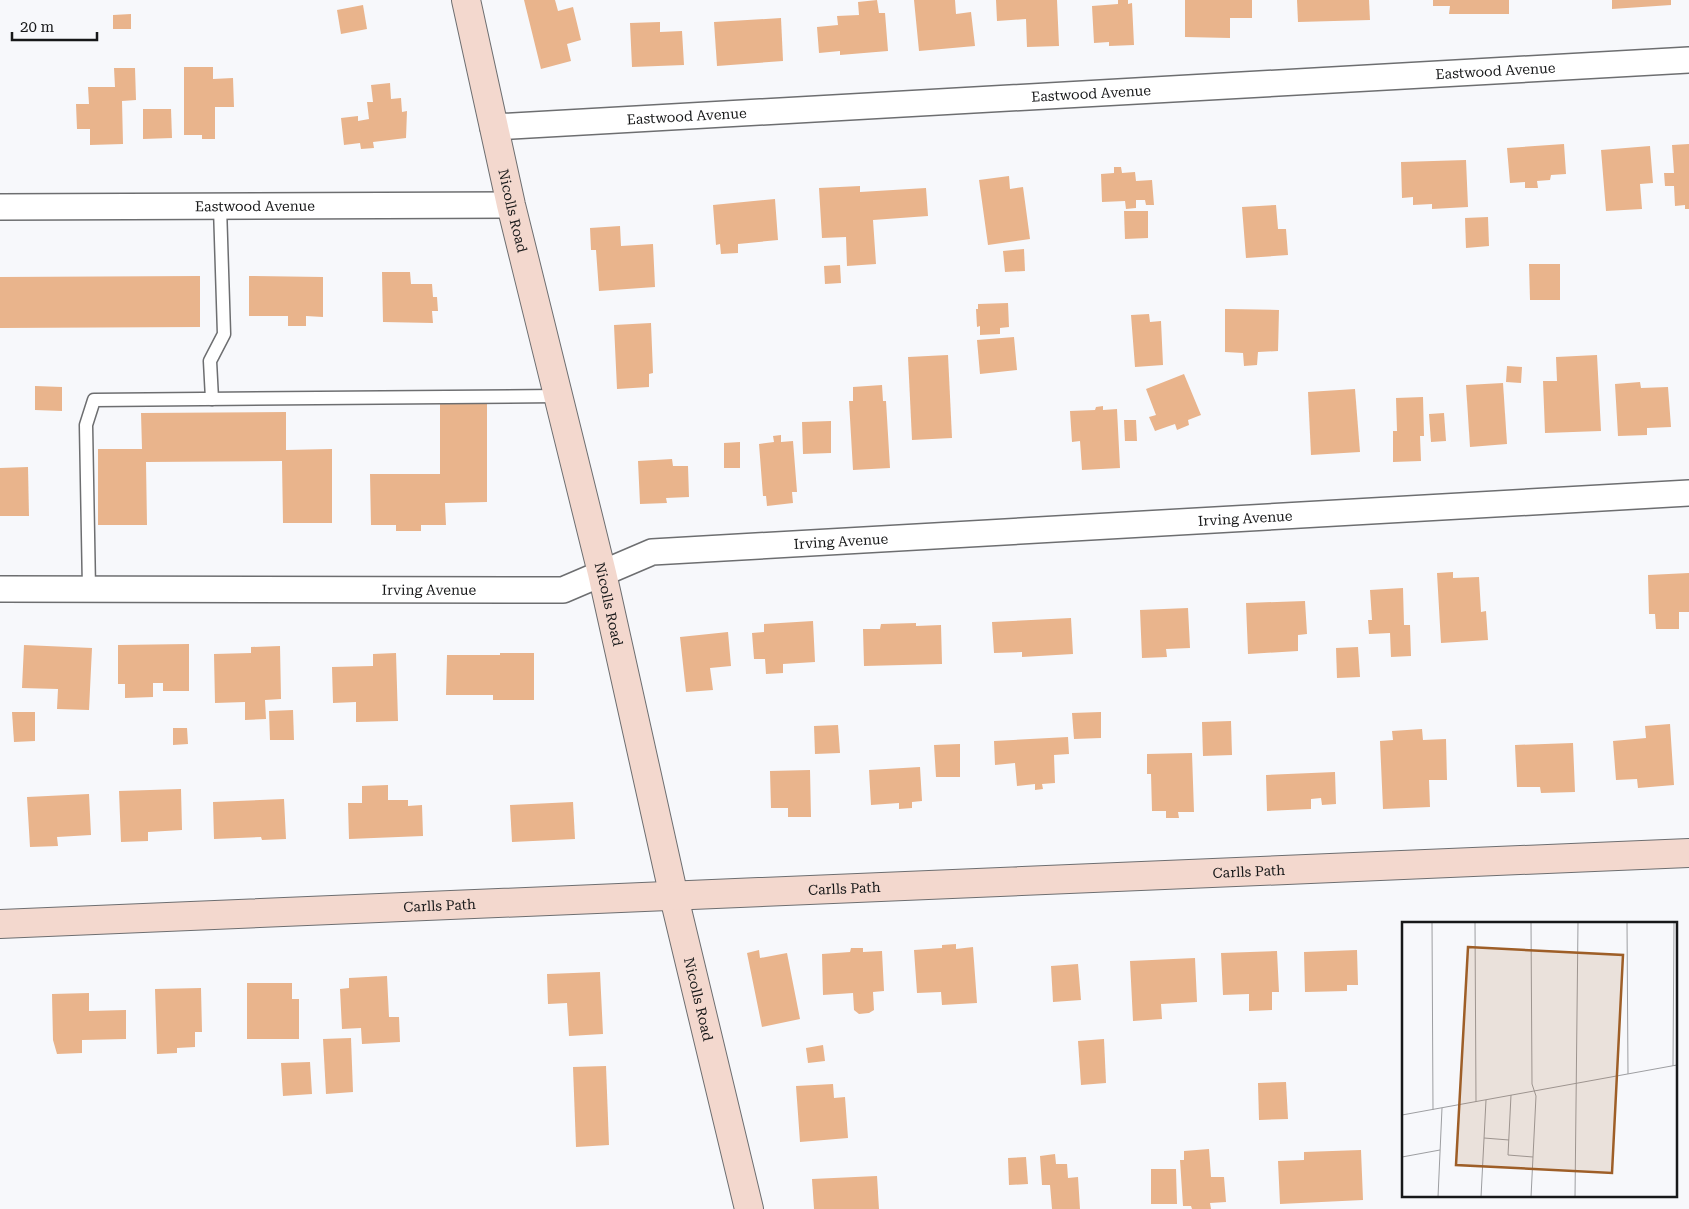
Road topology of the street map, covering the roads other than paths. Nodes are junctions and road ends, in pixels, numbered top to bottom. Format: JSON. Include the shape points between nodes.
{"nodes":[{"id":1,"x":466,"y":0,"type":"edge"},
{"id":2,"x":1689,"y":60,"type":"edge"},
{"id":3,"x":493,"y":127,"type":"junction"},
{"id":4,"x":511,"y":205,"type":"junction"},
{"id":5,"x":220,"y":206,"type":"junction"},
{"id":6,"x":0,"y":207,"type":"edge"},
{"id":7,"x":558,"y":396,"type":"junction"},
{"id":8,"x":212,"y":399,"type":"junction"},
{"id":9,"x":1689,"y":493,"type":"edge"},
{"id":10,"x":602,"y":573,"type":"junction"},
{"id":11,"x":0,"y":589,"type":"edge"},
{"id":12,"x":88,"y":589,"type":"junction"},
{"id":13,"x":1689,"y":853,"type":"edge"},
{"id":14,"x":674,"y":897,"type":"junction"},
{"id":15,"x":0,"y":924,"type":"edge"},
{"id":16,"x":749,"y":1209,"type":"edge"}],
"edges":[{"from":1,"to":3,"type":"street","name":"Nicolls Road"},
{"from":2,"to":3,"type":"street","name":"Eastwood Avenue"},
{"from":3,"to":4,"type":"street","name":"Nicolls Road"},
{"from":4,"to":5,"type":"street","name":"Eastwood Avenue"},
{"from":4,"to":7,"type":"street","name":"Nicolls Road"},
{"from":5,"to":6,"type":"street","name":"Eastwood Avenue"},
{"from":5,"to":8,"type":"lane","via":[[224,334],[210,361]]},
{"from":7,"to":8,"type":"lane"},
{"from":7,"to":10,"type":"street","name":"Nicolls Road"},
{"from":8,"to":12,"type":"lane","via":[[94,400],[86,425]]},
{"from":9,"to":10,"type":"street","name":"Irving Avenue","via":[[652,552]]},
{"from":10,"to":12,"type":"street","name":"Irving Avenue","via":[[563,590]]},
{"from":10,"to":14,"type":"street","name":"Nicolls Road"},
{"from":11,"to":12,"type":"street","name":"Irving Avenue"},
{"from":13,"to":14,"type":"street","name":"Carlls Path"},
{"from":14,"to":15,"type":"street","name":"Carlls Path"},
{"from":14,"to":16,"type":"street","name":"Nicolls Road"}]}
